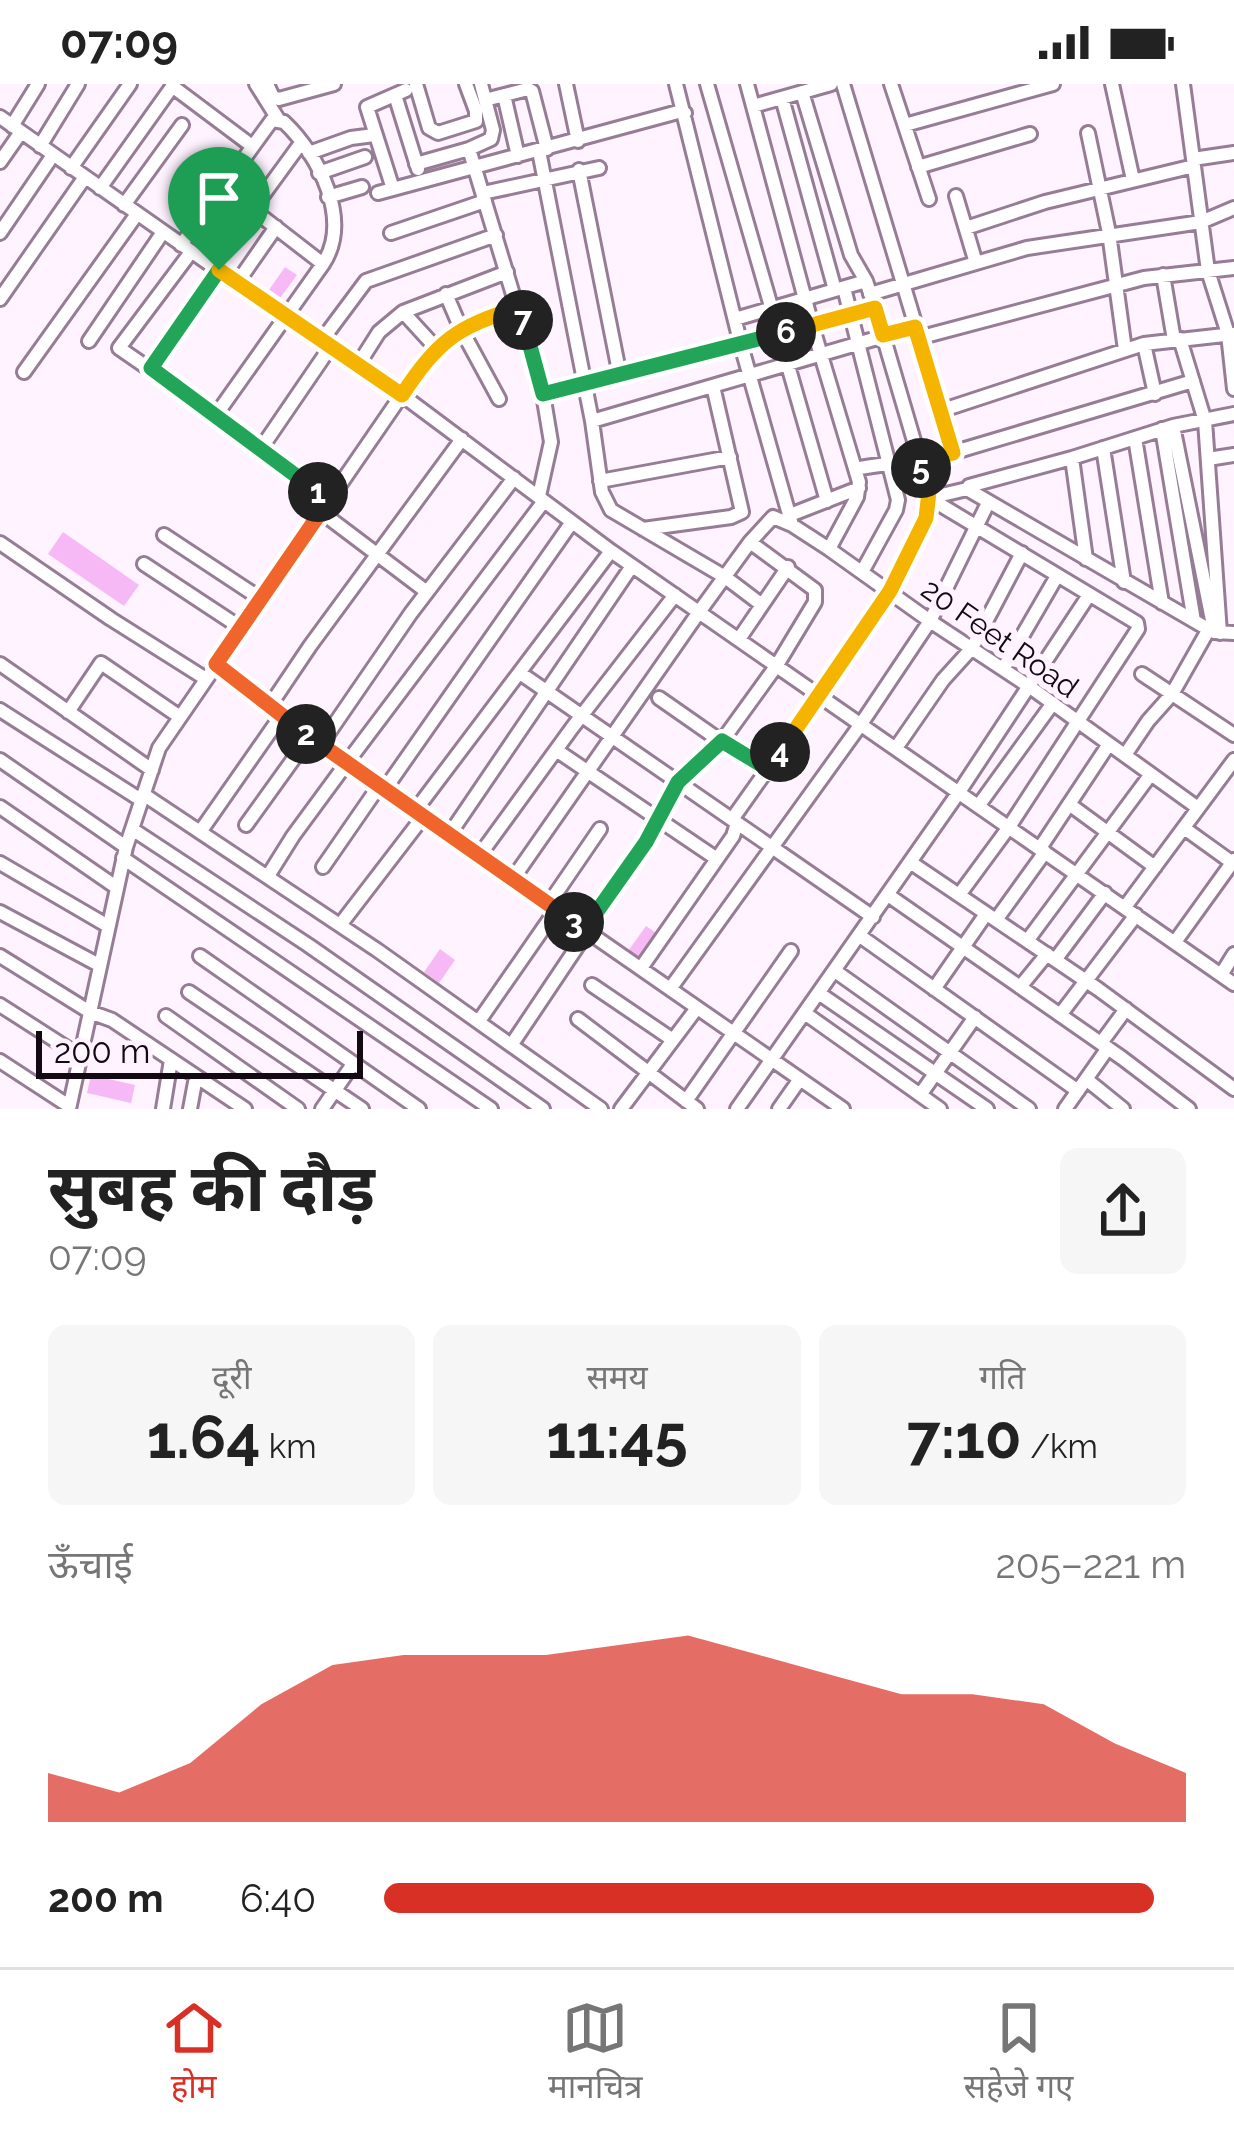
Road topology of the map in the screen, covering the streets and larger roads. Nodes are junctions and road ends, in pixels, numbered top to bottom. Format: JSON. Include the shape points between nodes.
{"nodes":[{"id":1,"x":38,"y":84,"type":"edge"},
{"id":2,"x":78,"y":84,"type":"edge"},
{"id":3,"x":130,"y":84,"type":"edge"},
{"id":4,"x":256,"y":84,"type":"edge"},
{"id":5,"x":267,"y":84,"type":"edge"},
{"id":6,"x":334,"y":84,"type":"edge"},
{"id":7,"x":466,"y":84,"type":"edge"},
{"id":8,"x":482,"y":84,"type":"edge"},
{"id":9,"x":566,"y":84,"type":"edge"},
{"id":10,"x":676,"y":84,"type":"edge"},
{"id":11,"x":707,"y":84,"type":"edge"},
{"id":12,"x":747,"y":84,"type":"edge"},
{"id":13,"x":831,"y":84,"type":"edge"},
{"id":14,"x":843,"y":84,"type":"edge"},
{"id":15,"x":891,"y":84,"type":"edge"},
{"id":16,"x":1053,"y":84,"type":"edge"},
{"id":17,"x":1112,"y":84,"type":"edge"},
{"id":18,"x":1183,"y":84,"type":"edge"},
{"id":19,"x":173,"y":85,"type":"edge"},
{"id":20,"x":406,"y":90,"type":"edge"},
{"id":21,"x":802,"y":92,"type":"junction"},
{"id":22,"x":504,"y":95,"type":"junction"},
{"id":23,"x":782,"y":98,"type":"junction"},
{"id":24,"x":485,"y":100,"type":"junction"},
{"id":25,"x":753,"y":106,"type":"junction"},
{"id":26,"x":685,"y":113,"type":"junction"},
{"id":27,"x":278,"y":119,"type":"junction"},
{"id":28,"x":11,"y":125,"type":"edge"},
{"id":29,"x":182,"y":125,"type":"dead end"},
{"id":30,"x":905,"y":125,"type":"junction"},
{"id":31,"x":1088,"y":133,"type":"dead end"},
{"id":32,"x":1030,"y":134,"type":"dead end"},
{"id":33,"x":374,"y":135,"type":"junction"},
{"id":34,"x":578,"y":141,"type":"junction"},
{"id":35,"x":40,"y":146,"type":"junction"},
{"id":36,"x":253,"y":146,"type":"junction"},
{"id":37,"x":305,"y":148,"type":"junction"},
{"id":38,"x":469,"y":149,"type":"junction"},
{"id":39,"x":543,"y":150,"type":"junction"},
{"id":40,"x":1234,"y":153,"type":"edge"},
{"id":41,"x":53,"y":155,"type":"junction"},
{"id":42,"x":518,"y":156,"type":"junction"},
{"id":43,"x":364,"y":158,"type":"dead end"},
{"id":44,"x":0,"y":162,"type":"edge"},
{"id":45,"x":1193,"y":163,"type":"junction"},
{"id":46,"x":416,"y":164,"type":"junction"},
{"id":47,"x":475,"y":167,"type":"junction"},
{"id":48,"x":919,"y":167,"type":"junction"},
{"id":49,"x":71,"y":168,"type":"junction"},
{"id":50,"x":599,"y":168,"type":"dead end"},
{"id":51,"x":579,"y":170,"type":"junction"},
{"id":52,"x":319,"y":173,"type":"junction"},
{"id":53,"x":85,"y":177,"type":"junction"},
{"id":54,"x":544,"y":179,"type":"junction"},
{"id":55,"x":1133,"y":180,"type":"junction"},
{"id":56,"x":422,"y":181,"type":"junction"},
{"id":57,"x":362,"y":187,"type":"dead end"},
{"id":58,"x":100,"y":188,"type":"junction"},
{"id":59,"x":1099,"y":188,"type":"junction"},
{"id":60,"x":393,"y":189,"type":"junction"},
{"id":61,"x":378,"y":193,"type":"dead end"},
{"id":62,"x":956,"y":196,"type":"dead end"},
{"id":63,"x":328,"y":197,"type":"junction"},
{"id":64,"x":484,"y":197,"type":"junction"},
{"id":65,"x":929,"y":199,"type":"dead end"},
{"id":66,"x":124,"y":205,"type":"junction"},
{"id":67,"x":1234,"y":208,"type":"edge"},
{"id":68,"x":252,"y":209,"type":"junction"},
{"id":69,"x":137,"y":214,"type":"junction"},
{"id":70,"x":1201,"y":222,"type":"junction"},
{"id":71,"x":276,"y":227,"type":"junction"},
{"id":72,"x":966,"y":228,"type":"junction"},
{"id":73,"x":163,"y":232,"type":"junction"},
{"id":74,"x":0,"y":233,"type":"edge"},
{"id":75,"x":391,"y":233,"type":"dead end"},
{"id":76,"x":1109,"y":233,"type":"junction"},
{"id":77,"x":496,"y":235,"type":"junction"},
{"id":78,"x":186,"y":249,"type":"junction"},
{"id":79,"x":976,"y":263,"type":"junction"},
{"id":80,"x":323,"y":264,"type":"junction"},
{"id":81,"x":216,"y":268,"type":"junction"},
{"id":82,"x":1234,"y":268,"type":"edge"},
{"id":83,"x":1208,"y":271,"type":"junction"},
{"id":84,"x":508,"y":272,"type":"junction"},
{"id":85,"x":1163,"y":275,"type":"junction"},
{"id":86,"x":237,"y":283,"type":"junction"},
{"id":87,"x":902,"y":284,"type":"junction"},
{"id":88,"x":1118,"y":285,"type":"junction"},
{"id":89,"x":840,"y":289,"type":"junction"},
{"id":90,"x":446,"y":294,"type":"junction"},
{"id":91,"x":871,"y":294,"type":"junction"},
{"id":92,"x":0,"y":299,"type":"edge"},
{"id":93,"x":805,"y":299,"type":"junction"},
{"id":94,"x":519,"y":308,"type":"junction"},
{"id":95,"x":772,"y":308,"type":"junction"},
{"id":96,"x":403,"y":312,"type":"junction"},
{"id":97,"x":852,"y":315,"type":"junction"},
{"id":98,"x":285,"y":317,"type":"junction"},
{"id":99,"x":735,"y":319,"type":"junction"},
{"id":100,"x":812,"y":326,"type":"junction"},
{"id":101,"x":461,"y":329,"type":"junction"},
{"id":102,"x":916,"y":332,"type":"junction"},
{"id":103,"x":780,"y":334,"type":"junction"},
{"id":104,"x":1231,"y":334,"type":"edge"},
{"id":105,"x":883,"y":335,"type":"junction"},
{"id":106,"x":1177,"y":339,"type":"junction"},
{"id":107,"x":89,"y":341,"type":"dead end"},
{"id":108,"x":326,"y":343,"type":"junction"},
{"id":109,"x":858,"y":344,"type":"junction"},
{"id":110,"x":1144,"y":344,"type":"junction"},
{"id":111,"x":741,"y":345,"type":"junction"},
{"id":112,"x":436,"y":348,"type":"junction"},
{"id":113,"x":1125,"y":350,"type":"junction"},
{"id":114,"x":821,"y":354,"type":"junction"},
{"id":115,"x":358,"y":364,"type":"junction"},
{"id":116,"x":788,"y":364,"type":"junction"},
{"id":117,"x":151,"y":368,"type":"junction"},
{"id":118,"x":24,"y":372,"type":"dead end"},
{"id":119,"x":749,"y":375,"type":"junction"},
{"id":120,"x":620,"y":376,"type":"junction"},
{"id":121,"x":1193,"y":381,"type":"junction"},
{"id":122,"x":585,"y":384,"type":"junction"},
{"id":123,"x":712,"y":386,"type":"junction"},
{"id":124,"x":1234,"y":389,"type":"edge"},
{"id":125,"x":543,"y":394,"type":"junction"},
{"id":126,"x":1155,"y":394,"type":"junction"},
{"id":127,"x":402,"y":395,"type":"junction"},
{"id":128,"x":500,"y":399,"type":"dead end"},
{"id":129,"x":940,"y":411,"type":"junction"},
{"id":130,"x":1234,"y":414,"type":"edge"},
{"id":131,"x":216,"y":415,"type":"junction"},
{"id":132,"x":592,"y":421,"type":"junction"},
{"id":133,"x":1205,"y":421,"type":"junction"},
{"id":134,"x":1167,"y":428,"type":"junction"},
{"id":135,"x":1135,"y":438,"type":"junction"},
{"id":136,"x":462,"y":439,"type":"junction"},
{"id":137,"x":1103,"y":448,"type":"junction"},
{"id":138,"x":260,"y":450,"type":"junction"},
{"id":139,"x":953,"y":453,"type":"junction"},
{"id":140,"x":1234,"y":455,"type":"edge"},
{"id":141,"x":730,"y":457,"type":"junction"},
{"id":142,"x":1072,"y":458,"type":"junction"},
{"id":143,"x":1208,"y":459,"type":"junction"},
{"id":144,"x":919,"y":461,"type":"junction"},
{"id":145,"x":889,"y":462,"type":"junction"},
{"id":146,"x":855,"y":469,"type":"junction"},
{"id":147,"x":514,"y":478,"type":"junction"},
{"id":148,"x":600,"y":481,"type":"junction"},
{"id":149,"x":859,"y":488,"type":"junction"},
{"id":150,"x":967,"y":489,"type":"junction"},
{"id":151,"x":929,"y":498,"type":"junction"},
{"id":152,"x":542,"y":499,"type":"junction"},
{"id":153,"x":827,"y":500,"type":"junction"},
{"id":154,"x":988,"y":503,"type":"junction"},
{"id":155,"x":325,"y":506,"type":"junction"},
{"id":156,"x":791,"y":520,"type":"junction"},
{"id":157,"x":572,"y":522,"type":"junction"},
{"id":158,"x":975,"y":526,"type":"junction"},
{"id":159,"x":643,"y":529,"type":"junction"},
{"id":160,"x":164,"y":535,"type":"dead end"},
{"id":161,"x":751,"y":542,"type":"junction"},
{"id":162,"x":0,"y":543,"type":"edge"},
{"id":163,"x":830,"y":549,"type":"junction"},
{"id":164,"x":611,"y":551,"type":"junction"},
{"id":165,"x":377,"y":554,"type":"junction"},
{"id":166,"x":1022,"y":554,"type":"junction"},
{"id":167,"x":1086,"y":559,"type":"junction"},
{"id":168,"x":144,"y":564,"type":"dead end"},
{"id":169,"x":632,"y":566,"type":"junction"},
{"id":170,"x":788,"y":568,"type":"junction"},
{"id":171,"x":862,"y":572,"type":"junction"},
{"id":172,"x":1057,"y":576,"type":"junction"},
{"id":173,"x":724,"y":578,"type":"junction"},
{"id":174,"x":1124,"y":582,"type":"junction"},
{"id":175,"x":890,"y":591,"type":"junction"},
{"id":176,"x":427,"y":592,"type":"junction"},
{"id":177,"x":675,"y":595,"type":"junction"},
{"id":178,"x":1089,"y":595,"type":"junction"},
{"id":179,"x":261,"y":599,"type":"junction"},
{"id":180,"x":1162,"y":603,"type":"junction"},
{"id":181,"x":762,"y":605,"type":"junction"},
{"id":182,"x":699,"y":612,"type":"junction"},
{"id":183,"x":930,"y":621,"type":"junction"},
{"id":184,"x":1194,"y":621,"type":"junction"},
{"id":185,"x":241,"y":628,"type":"junction"},
{"id":186,"x":1221,"y":633,"type":"edge"},
{"id":187,"x":739,"y":639,"type":"junction"},
{"id":188,"x":972,"y":648,"type":"junction"},
{"id":189,"x":0,"y":664,"type":"edge"},
{"id":190,"x":216,"y":664,"type":"junction"},
{"id":191,"x":777,"y":665,"type":"junction"},
{"id":192,"x":1003,"y":669,"type":"junction"},
{"id":193,"x":520,"y":673,"type":"junction"},
{"id":194,"x":1142,"y":674,"type":"dead end"},
{"id":195,"x":206,"y":679,"type":"junction"},
{"id":196,"x":1030,"y":686,"type":"junction"},
{"id":197,"x":547,"y":692,"type":"junction"},
{"id":198,"x":1172,"y":694,"type":"junction"},
{"id":199,"x":820,"y":695,"type":"junction"},
{"id":200,"x":659,"y":698,"type":"dead end"},
{"id":201,"x":1053,"y":703,"type":"junction"},
{"id":202,"x":0,"y":710,"type":"edge"},
{"id":203,"x":68,"y":712,"type":"junction"},
{"id":204,"x":275,"y":712,"type":"junction"},
{"id":205,"x":582,"y":716,"type":"junction"},
{"id":206,"x":180,"y":717,"type":"junction"},
{"id":207,"x":1079,"y":722,"type":"junction"},
{"id":208,"x":861,"y":724,"type":"junction"},
{"id":209,"x":1234,"y":735,"type":"edge"},
{"id":210,"x":612,"y":736,"type":"junction"},
{"id":211,"x":315,"y":740,"type":"junction"},
{"id":212,"x":722,"y":741,"type":"junction"},
{"id":213,"x":1109,"y":744,"type":"junction"},
{"id":214,"x":896,"y":748,"type":"junction"},
{"id":215,"x":556,"y":750,"type":"junction"},
{"id":216,"x":1125,"y":755,"type":"junction"},
{"id":217,"x":0,"y":760,"type":"edge"},
{"id":218,"x":1234,"y":760,"type":"edge"},
{"id":219,"x":346,"y":764,"type":"junction"},
{"id":220,"x":768,"y":769,"type":"junction"},
{"id":221,"x":152,"y":770,"type":"junction"},
{"id":222,"x":588,"y":771,"type":"junction"},
{"id":223,"x":1151,"y":774,"type":"junction"},
{"id":224,"x":678,"y":782,"type":"junction"},
{"id":225,"x":382,"y":788,"type":"junction"},
{"id":226,"x":959,"y":791,"type":"junction"},
{"id":227,"x":142,"y":797,"type":"junction"},
{"id":228,"x":1069,"y":804,"type":"junction"},
{"id":229,"x":979,"y":806,"type":"junction"},
{"id":230,"x":0,"y":807,"type":"edge"},
{"id":231,"x":1198,"y":808,"type":"junction"},
{"id":232,"x":419,"y":814,"type":"junction"},
{"id":233,"x":660,"y":820,"type":"junction"},
{"id":234,"x":737,"y":823,"type":"junction"},
{"id":235,"x":247,"y":825,"type":"dead end"},
{"id":236,"x":1009,"y":826,"type":"junction"},
{"id":237,"x":1184,"y":828,"type":"junction"},
{"id":238,"x":132,"y":829,"type":"junction"},
{"id":239,"x":600,"y":829,"type":"dead end"},
{"id":240,"x":200,"y":832,"type":"junction"},
{"id":241,"x":1107,"y":832,"type":"junction"},
{"id":242,"x":448,"y":835,"type":"junction"},
{"id":243,"x":772,"y":847,"type":"junction"},
{"id":244,"x":1042,"y":850,"type":"junction"},
{"id":245,"x":124,"y":852,"type":"junction"},
{"id":246,"x":479,"y":856,"type":"junction"},
{"id":247,"x":717,"y":859,"type":"junction"},
{"id":248,"x":910,"y":862,"type":"junction"},
{"id":249,"x":1233,"y":862,"type":"edge"},
{"id":250,"x":0,"y":863,"type":"edge"},
{"id":251,"x":323,"y":867,"type":"dead end"},
{"id":252,"x":1155,"y":867,"type":"junction"},
{"id":253,"x":1076,"y":873,"type":"junction"},
{"id":254,"x":268,"y":876,"type":"junction"},
{"id":255,"x":512,"y":880,"type":"junction"},
{"id":256,"x":116,"y":887,"type":"junction"},
{"id":257,"x":1105,"y":893,"type":"junction"},
{"id":258,"x":888,"y":895,"type":"junction"},
{"id":259,"x":959,"y":896,"type":"junction"},
{"id":260,"x":552,"y":907,"type":"junction"},
{"id":261,"x":1131,"y":911,"type":"junction"},
{"id":262,"x":0,"y":912,"type":"edge"},
{"id":263,"x":873,"y":917,"type":"junction"},
{"id":264,"x":991,"y":917,"type":"junction"},
{"id":265,"x":340,"y":925,"type":"junction"},
{"id":266,"x":107,"y":926,"type":"junction"},
{"id":267,"x":587,"y":932,"type":"junction"},
{"id":268,"x":860,"y":936,"type":"junction"},
{"id":269,"x":1027,"y":941,"type":"junction"},
{"id":270,"x":1175,"y":942,"type":"junction"},
{"id":271,"x":962,"y":947,"type":"junction"},
{"id":272,"x":791,"y":951,"type":"dead end"},
{"id":273,"x":1234,"y":954,"type":"edge"},
{"id":274,"x":0,"y":956,"type":"edge"},
{"id":275,"x":200,"y":956,"type":"dead end"},
{"id":276,"x":1051,"y":957,"type":"junction"},
{"id":277,"x":98,"y":965,"type":"junction"},
{"id":278,"x":641,"y":968,"type":"junction"},
{"id":279,"x":836,"y":971,"type":"junction"},
{"id":280,"x":1221,"y":974,"type":"junction"},
{"id":281,"x":1086,"y":981,"type":"junction"},
{"id":282,"x":1234,"y":984,"type":"edge"},
{"id":283,"x":592,"y":986,"type":"dead end"},
{"id":284,"x":1020,"y":987,"type":"junction"},
{"id":285,"x":934,"y":988,"type":"junction"},
{"id":286,"x":670,"y":989,"type":"junction"},
{"id":287,"x":189,"y":992,"type":"dead end"},
{"id":288,"x":820,"y":994,"type":"junction"},
{"id":289,"x":0,"y":1005,"type":"edge"},
{"id":290,"x":697,"y":1008,"type":"junction"},
{"id":291,"x":1126,"y":1010,"type":"junction"},
{"id":292,"x":90,"y":1012,"type":"junction"},
{"id":293,"x":806,"y":1014,"type":"junction"},
{"id":294,"x":1060,"y":1015,"type":"junction"},
{"id":295,"x":166,"y":1016,"type":"dead end"},
{"id":296,"x":974,"y":1017,"type":"junction"},
{"id":297,"x":578,"y":1019,"type":"dead end"},
{"id":298,"x":479,"y":1022,"type":"junction"},
{"id":299,"x":735,"y":1034,"type":"junction"},
{"id":300,"x":673,"y":1040,"type":"junction"},
{"id":301,"x":512,"y":1044,"type":"junction"},
{"id":302,"x":1104,"y":1046,"type":"junction"},
{"id":303,"x":950,"y":1053,"type":"junction"},
{"id":304,"x":81,"y":1057,"type":"junction"},
{"id":305,"x":772,"y":1059,"type":"junction"},
{"id":306,"x":171,"y":1060,"type":"junction"},
{"id":307,"x":0,"y":1061,"type":"edge"},
{"id":308,"x":353,"y":1064,"type":"junction"},
{"id":309,"x":648,"y":1072,"type":"junction"},
{"id":310,"x":935,"y":1073,"type":"junction"},
{"id":311,"x":196,"y":1077,"type":"junction"},
{"id":312,"x":800,"y":1079,"type":"junction"},
{"id":313,"x":1082,"y":1085,"type":"junction"},
{"id":314,"x":1234,"y":1089,"type":"edge"},
{"id":315,"x":335,"y":1091,"type":"junction"},
{"id":316,"x":920,"y":1095,"type":"junction"},
{"id":317,"x":221,"y":1102,"type":"edge"},
{"id":318,"x":692,"y":1105,"type":"edge"},
{"id":319,"x":69,"y":1108,"type":"edge"},
{"id":320,"x":163,"y":1109,"type":"edge"},
{"id":321,"x":190,"y":1109,"type":"edge"},
{"id":322,"x":245,"y":1109,"type":"edge"},
{"id":323,"x":298,"y":1109,"type":"edge"},
{"id":324,"x":322,"y":1109,"type":"edge"},
{"id":325,"x":362,"y":1109,"type":"edge"},
{"id":326,"x":419,"y":1109,"type":"edge"},
{"id":327,"x":491,"y":1109,"type":"edge"},
{"id":328,"x":543,"y":1109,"type":"edge"},
{"id":329,"x":601,"y":1109,"type":"edge"},
{"id":330,"x":621,"y":1109,"type":"edge"},
{"id":331,"x":737,"y":1109,"type":"edge"},
{"id":332,"x":779,"y":1109,"type":"edge"},
{"id":333,"x":843,"y":1109,"type":"edge"},
{"id":334,"x":940,"y":1109,"type":"edge"},
{"id":335,"x":987,"y":1109,"type":"edge"},
{"id":336,"x":1029,"y":1109,"type":"edge"},
{"id":337,"x":1065,"y":1109,"type":"edge"},
{"id":338,"x":1124,"y":1109,"type":"edge"},
{"id":339,"x":1189,"y":1109,"type":"edge"}],
"edges":[{"from":1,"to":28,"type":"street"},
{"from":2,"to":35,"type":"street"},
{"from":3,"to":49,"type":"street"},
{"from":4,"to":27,"type":"street"},
{"from":5,"to":6,"type":"street","via":[[279,99]]},
{"from":7,"to":20,"type":"street","via":[[476,121],[438,133]]},
{"from":8,"to":24,"type":"street"},
{"from":9,"to":34,"type":"street"},
{"from":10,"to":26,"type":"street"},
{"from":11,"to":95,"type":"street"},
{"from":12,"to":25,"type":"street"},
{"from":13,"to":21,"type":"street"},
{"from":14,"to":87,"type":"street"},
{"from":15,"to":30,"type":"street"},
{"from":16,"to":30,"type":"street"},
{"from":17,"to":55,"type":"street"},
{"from":18,"to":45,"type":"street"},
{"from":19,"to":36,"type":"street"},
{"from":19,"to":58,"type":"street"},
{"from":20,"to":33,"type":"street","via":[[367,106]]},
{"from":20,"to":46,"type":"street"},
{"from":21,"to":23,"type":"street"},
{"from":21,"to":91,"type":"street","via":[[851,255]]},
{"from":22,"to":24,"type":"street"},
{"from":22,"to":39,"type":"street","via":[[532,91]]},
{"from":22,"to":42,"type":"street"},
{"from":23,"to":25,"type":"street"},
{"from":23,"to":89,"type":"street"},
{"from":24,"to":38,"type":"street","via":[[493,135]]},
{"from":25,"to":93,"type":"street"},
{"from":26,"to":34,"type":"street"},
{"from":26,"to":99,"type":"street"},
{"from":27,"to":36,"type":"street"},
{"from":27,"to":37,"type":"street"},
{"from":28,"to":35,"type":"street"},
{"from":28,"to":44,"type":"street"},
{"from":29,"to":66,"type":"street"},
{"from":30,"to":48,"type":"street"},
{"from":31,"to":59,"type":"street"},
{"from":32,"to":48,"type":"street"},
{"from":33,"to":37,"type":"street"},
{"from":33,"to":60,"type":"street"},
{"from":34,"to":39,"type":"street"},
{"from":35,"to":41,"type":"street"},
{"from":36,"to":78,"type":"street"},
{"from":37,"to":52,"type":"street"},
{"from":37,"to":68,"type":"street"},
{"from":38,"to":46,"type":"street"},
{"from":38,"to":47,"type":"street"},
{"from":39,"to":42,"type":"street"},
{"from":39,"to":54,"type":"street"},
{"from":40,"to":45,"type":"street"},
{"from":41,"to":49,"type":"street"},
{"from":41,"to":74,"type":"street"},
{"from":42,"to":47,"type":"street"},
{"from":43,"to":52,"type":"street"},
{"from":45,"to":55,"type":"street"},
{"from":45,"to":70,"type":"street"},
{"from":46,"to":56,"type":"street"},
{"from":47,"to":56,"type":"street"},
{"from":47,"to":64,"type":"street"},
{"from":48,"to":65,"type":"street"},
{"from":49,"to":53,"type":"street"},
{"from":50,"to":51,"type":"street"},
{"from":51,"to":54,"type":"street"},
{"from":51,"to":120,"type":"street"},
{"from":52,"to":63,"type":"street"},
{"from":53,"to":58,"type":"street"},
{"from":53,"to":92,"type":"street"},
{"from":54,"to":64,"type":"street"},
{"from":54,"to":122,"type":"street"},
{"from":55,"to":59,"type":"street"},
{"from":56,"to":60,"type":"street"},
{"from":57,"to":63,"type":"street"},
{"from":58,"to":66,"type":"street"},
{"from":59,"to":72,"type":"street"},
{"from":59,"to":76,"type":"street"},
{"from":60,"to":61,"type":"street"},
{"from":62,"to":72,"type":"street"},
{"from":63,"to":80,"type":"street","via":[[336,230]]},
{"from":64,"to":75,"type":"street"},
{"from":64,"to":77,"type":"street"},
{"from":66,"to":69,"type":"street"},
{"from":67,"to":70,"type":"street"},
{"from":68,"to":71,"type":"street"},
{"from":68,"to":81,"type":"street"},
{"from":69,"to":73,"type":"street"},
{"from":69,"to":118,"type":"street"},
{"from":70,"to":76,"type":"street"},
{"from":70,"to":83,"type":"street"},
{"from":71,"to":80,"type":"street"},
{"from":71,"to":86,"type":"street"},
{"from":72,"to":79,"type":"street"},
{"from":73,"to":78,"type":"street"},
{"from":73,"to":107,"type":"street"},
{"from":76,"to":79,"type":"street"},
{"from":76,"to":88,"type":"street"},
{"from":77,"to":84,"type":"street"},
{"from":77,"to":108,"type":"street","via":[[366,281]]},
{"from":78,"to":81,"type":"street"},
{"from":78,"to":117,"type":"street","via":[[119,348]]},
{"from":79,"to":87,"type":"street"},
{"from":80,"to":98,"type":"street"},
{"from":81,"to":86,"type":"street"},
{"from":81,"to":117,"type":"street"},
{"from":82,"to":83,"type":"street"},
{"from":83,"to":85,"type":"street"},
{"from":83,"to":104,"type":"street"},
{"from":84,"to":90,"type":"street"},
{"from":84,"to":94,"type":"street"},
{"from":85,"to":88,"type":"street"},
{"from":85,"to":106,"type":"street"},
{"from":86,"to":98,"type":"street"},
{"from":87,"to":91,"type":"street"},
{"from":87,"to":102,"type":"street"},
{"from":88,"to":102,"type":"street"},
{"from":88,"to":113,"type":"street"},
{"from":89,"to":91,"type":"street"},
{"from":89,"to":93,"type":"street"},
{"from":89,"to":97,"type":"street"},
{"from":90,"to":96,"type":"street"},
{"from":90,"to":101,"type":"street"},
{"from":91,"to":97,"type":"street"},
{"from":91,"to":105,"type":"street"},
{"from":93,"to":95,"type":"street"},
{"from":93,"to":100,"type":"street"},
{"from":94,"to":101,"type":"street"},
{"from":94,"to":125,"type":"street"},
{"from":95,"to":99,"type":"street"},
{"from":95,"to":103,"type":"street"},
{"from":96,"to":112,"type":"street"},
{"from":96,"to":115,"type":"street"},
{"from":97,"to":100,"type":"street"},
{"from":97,"to":109,"type":"street"},
{"from":98,"to":108,"type":"street"},
{"from":98,"to":131,"type":"street"},
{"from":99,"to":111,"type":"street"},
{"from":100,"to":103,"type":"street"},
{"from":100,"to":114,"type":"street"},
{"from":101,"to":112,"type":"street"},
{"from":101,"to":128,"type":"street"},
{"from":102,"to":105,"type":"street"},
{"from":102,"to":129,"type":"street"},
{"from":103,"to":111,"type":"street"},
{"from":103,"to":116,"type":"street"},
{"from":104,"to":106,"type":"street"},
{"from":104,"to":124,"type":"street"},
{"from":105,"to":109,"type":"street"},
{"from":105,"to":144,"type":"street"},
{"from":106,"to":110,"type":"street"},
{"from":106,"to":121,"type":"street"},
{"from":108,"to":115,"type":"street"},
{"from":108,"to":138,"type":"street"},
{"from":109,"to":114,"type":"street"},
{"from":109,"to":145,"type":"street"},
{"from":110,"to":113,"type":"street"},
{"from":110,"to":126,"type":"street"},
{"from":111,"to":119,"type":"street"},
{"from":111,"to":120,"type":"street"},
{"from":112,"to":127,"type":"street"},
{"from":113,"to":129,"type":"street"},
{"from":114,"to":116,"type":"street"},
{"from":114,"to":146,"type":"street"},
{"from":115,"to":127,"type":"street"},
{"from":116,"to":119,"type":"street"},
{"from":116,"to":153,"type":"street"},
{"from":117,"to":131,"type":"street"},
{"from":119,"to":123,"type":"street"},
{"from":119,"to":156,"type":"street"},
{"from":120,"to":122,"type":"street"},
{"from":121,"to":126,"type":"street"},
{"from":121,"to":133,"type":"street"},
{"from":122,"to":125,"type":"street"},
{"from":122,"to":132,"type":"street"},
{"from":123,"to":132,"type":"street"},
{"from":123,"to":141,"type":"street"},
{"from":125,"to":152,"type":"street","via":[[551,442]]},
{"from":126,"to":139,"type":"street"},
{"from":127,"to":136,"type":"street"},
{"from":127,"to":155,"type":"street"},
{"from":129,"to":139,"type":"street"},
{"from":130,"to":133,"type":"street"},
{"from":131,"to":138,"type":"street"},
{"from":132,"to":148,"type":"street"},
{"from":133,"to":134,"type":"street"},
{"from":133,"to":143,"type":"street"},
{"from":134,"to":135,"type":"street"},
{"from":134,"to":184,"type":"street"},
{"from":134,"to":186,"type":"street"},
{"from":135,"to":137,"type":"street"},
{"from":135,"to":180,"type":"street"},
{"from":136,"to":147,"type":"street"},
{"from":136,"to":165,"type":"street"},
{"from":137,"to":142,"type":"street"},
{"from":137,"to":174,"type":"street"},
{"from":138,"to":155,"type":"street"},
{"from":139,"to":144,"type":"street"},
{"from":140,"to":143,"type":"street"},
{"from":141,"to":148,"type":"street"},
{"from":141,"to":159,"type":"street","via":[[738,514]]},
{"from":142,"to":150,"type":"street"},
{"from":142,"to":167,"type":"street"},
{"from":143,"to":186,"type":"street"},
{"from":144,"to":145,"type":"street"},
{"from":144,"to":151,"type":"street"},
{"from":145,"to":146,"type":"street"},
{"from":145,"to":171,"type":"street","via":[[896,510]]},
{"from":146,"to":149,"type":"street"},
{"from":147,"to":152,"type":"street"},
{"from":147,"to":176,"type":"street"},
{"from":148,"to":159,"type":"street","via":[[611,510]]},
{"from":149,"to":153,"type":"street"},
{"from":149,"to":163,"type":"street"},
{"from":150,"to":151,"type":"street"},
{"from":150,"to":154,"type":"street"},
{"from":151,"to":158,"type":"street"},
{"from":151,"to":175,"type":"street"},
{"from":152,"to":157,"type":"street"},
{"from":152,"to":219,"type":"street"},
{"from":153,"to":156,"type":"street"},
{"from":154,"to":158,"type":"street"},
{"from":154,"to":167,"type":"street"},
{"from":155,"to":165,"type":"street"},
{"from":155,"to":179,"type":"street"},
{"from":156,"to":161,"type":"street","via":[[773,517]]},
{"from":156,"to":163,"type":"street","name":"20 Feet Road"},
{"from":157,"to":164,"type":"street"},
{"from":157,"to":225,"type":"street"},
{"from":158,"to":166,"type":"street"},
{"from":158,"to":183,"type":"street"},
{"from":159,"to":173,"type":"street"},
{"from":160,"to":179,"type":"street"},
{"from":161,"to":170,"type":"street"},
{"from":161,"to":173,"type":"street"},
{"from":162,"to":195,"type":"street"},
{"from":163,"to":171,"type":"street","name":"20 Feet Road"},
{"from":164,"to":169,"type":"street"},
{"from":164,"to":193,"type":"street"},
{"from":165,"to":176,"type":"street"},
{"from":165,"to":204,"type":"street"},
{"from":166,"to":172,"type":"street"},
{"from":166,"to":188,"type":"street"},
{"from":167,"to":174,"type":"street"},
{"from":168,"to":185,"type":"street"},
{"from":169,"to":177,"type":"street"},
{"from":169,"to":197,"type":"street"},
{"from":170,"to":181,"type":"street"},
{"from":170,"to":191,"type":"street","via":[[816,596]]},
{"from":171,"to":175,"type":"street","name":"20 Feet Road"},
{"from":172,"to":178,"type":"street"},
{"from":172,"to":192,"type":"street"},
{"from":173,"to":181,"type":"street"},
{"from":173,"to":182,"type":"street"},
{"from":174,"to":180,"type":"street"},
{"from":175,"to":183,"type":"street","name":"20 Feet Road"},
{"from":175,"to":199,"type":"street"},
{"from":176,"to":211,"type":"street"},
{"from":177,"to":182,"type":"street"},
{"from":177,"to":205,"type":"street"},
{"from":178,"to":196,"type":"street"},
{"from":178,"to":207,"type":"street","via":[[1138,629]]},
{"from":179,"to":185,"type":"street"},
{"from":180,"to":184,"type":"street"},
{"from":181,"to":187,"type":"street"},
{"from":182,"to":187,"type":"street"},
{"from":182,"to":210,"type":"street"},
{"from":183,"to":188,"type":"street","name":"20 Feet Road"},
{"from":183,"to":208,"type":"street"},
{"from":184,"to":186,"type":"street"},
{"from":185,"to":190,"type":"street"},
{"from":186,"to":198,"type":"street"},
{"from":187,"to":191,"type":"street"},
{"from":188,"to":192,"type":"street","name":"20 Feet Road"},
{"from":188,"to":214,"type":"street"},
{"from":189,"to":203,"type":"street"},
{"from":190,"to":195,"type":"street"},
{"from":190,"to":204,"type":"street"},
{"from":191,"to":199,"type":"street"},
{"from":191,"to":212,"type":"street"},
{"from":192,"to":196,"type":"street","name":"20 Feet Road"},
{"from":193,"to":197,"type":"street"},
{"from":193,"to":232,"type":"street"},
{"from":194,"to":198,"type":"street"},
{"from":195,"to":206,"type":"street"},
{"from":196,"to":201,"type":"street","name":"20 Feet Road"},
{"from":196,"to":226,"type":"street"},
{"from":197,"to":205,"type":"street"},
{"from":197,"to":242,"type":"street"},
{"from":198,"to":209,"type":"street"},
{"from":198,"to":216,"type":"street"},
{"from":199,"to":208,"type":"street"},
{"from":199,"to":220,"type":"street"},
{"from":200,"to":212,"type":"street"},
{"from":201,"to":207,"type":"street","name":"20 Feet Road"},
{"from":201,"to":229,"type":"street"},
{"from":202,"to":227,"type":"street"},
{"from":203,"to":206,"type":"street","via":[[101,664]]},
{"from":203,"to":221,"type":"street"},
{"from":204,"to":211,"type":"street"},
{"from":204,"to":240,"type":"street"},
{"from":205,"to":210,"type":"street"},
{"from":205,"to":215,"type":"street"},
{"from":206,"to":221,"type":"street"},
{"from":207,"to":213,"type":"street","name":"20 Feet Road"},
{"from":207,"to":236,"type":"street"},
{"from":208,"to":214,"type":"street"},
{"from":208,"to":243,"type":"street"},
{"from":210,"to":222,"type":"street"},
{"from":210,"to":224,"type":"street"},
{"from":211,"to":219,"type":"street"},
{"from":211,"to":235,"type":"street"},
{"from":212,"to":220,"type":"street"},
{"from":212,"to":224,"type":"street"},
{"from":213,"to":216,"type":"street","name":"20 Feet Road"},
{"from":213,"to":228,"type":"street"},
{"from":214,"to":226,"type":"street"},
{"from":215,"to":222,"type":"street"},
{"from":215,"to":246,"type":"street"},
{"from":216,"to":223,"type":"street","name":"20 Feet Road"},
{"from":217,"to":245,"type":"street"},
{"from":218,"to":231,"type":"street"},
{"from":219,"to":225,"type":"street"},
{"from":219,"to":254,"type":"street"},
{"from":220,"to":234,"type":"street"},
{"from":221,"to":227,"type":"street"},
{"from":222,"to":233,"type":"street"},
{"from":222,"to":255,"type":"street"},
{"from":223,"to":231,"type":"street","name":"20 Feet Road"},
{"from":223,"to":241,"type":"street"},
{"from":224,"to":233,"type":"street"},
{"from":224,"to":234,"type":"street"},
{"from":225,"to":232,"type":"street"},
{"from":225,"to":251,"type":"street"},
{"from":226,"to":229,"type":"street"},
{"from":226,"to":248,"type":"street"},
{"from":227,"to":238,"type":"street"},
{"from":227,"to":240,"type":"street"},
{"from":228,"to":241,"type":"street"},
{"from":228,"to":244,"type":"street"},
{"from":229,"to":236,"type":"street"},
{"from":230,"to":256,"type":"street"},
{"from":231,"to":237,"type":"street"},
{"from":232,"to":242,"type":"street"},
{"from":232,"to":265,"type":"street"},
{"from":233,"to":247,"type":"street"},
{"from":233,"to":267,"type":"street"},
{"from":234,"to":243,"type":"street"},
{"from":234,"to":247,"type":"street"},
{"from":236,"to":244,"type":"street"},
{"from":236,"to":259,"type":"street"},
{"from":237,"to":249,"type":"street"},
{"from":237,"to":252,"type":"street"},
{"from":238,"to":245,"type":"street"},
{"from":238,"to":328,"type":"street"},
{"from":239,"to":260,"type":"street"},
{"from":240,"to":254,"type":"street"},
{"from":241,"to":252,"type":"street"},
{"from":241,"to":253,"type":"street"},
{"from":242,"to":246,"type":"street"},
{"from":243,"to":263,"type":"street"},
{"from":243,"to":286,"type":"street"},
{"from":244,"to":253,"type":"street"},
{"from":244,"to":264,"type":"street"},
{"from":245,"to":256,"type":"street"},
{"from":245,"to":327,"type":"street"},
{"from":246,"to":255,"type":"street"},
{"from":247,"to":278,"type":"street"},
{"from":248,"to":258,"type":"street"},
{"from":248,"to":259,"type":"street"},
{"from":249,"to":270,"type":"street"},
{"from":250,"to":266,"type":"street"},
{"from":252,"to":261,"type":"street"},
{"from":253,"to":257,"type":"street"},
{"from":253,"to":269,"type":"street"},
{"from":254,"to":265,"type":"street"},
{"from":255,"to":260,"type":"street"},
{"from":256,"to":266,"type":"street"},
{"from":257,"to":261,"type":"street"},
{"from":257,"to":276,"type":"street"},
{"from":258,"to":263,"type":"street"},
{"from":258,"to":271,"type":"street"},
{"from":259,"to":264,"type":"street"},
{"from":260,"to":267,"type":"street"},
{"from":260,"to":298,"type":"street"},
{"from":261,"to":270,"type":"street"},
{"from":261,"to":281,"type":"street"},
{"from":262,"to":277,"type":"street"},
{"from":263,"to":268,"type":"street"},
{"from":264,"to":269,"type":"street"},
{"from":264,"to":271,"type":"street"},
{"from":265,"to":298,"type":"street"},
{"from":266,"to":277,"type":"street"},
{"from":267,"to":278,"type":"street"},
{"from":267,"to":301,"type":"street"},
{"from":268,"to":279,"type":"street"},
{"from":268,"to":285,"type":"street"},
{"from":269,"to":276,"type":"street"},
{"from":270,"to":280,"type":"street"},
{"from":271,"to":284,"type":"street"},
{"from":271,"to":285,"type":"street"},
{"from":272,"to":299,"type":"street"},
{"from":273,"to":280,"type":"street"},
{"from":274,"to":292,"type":"street"},
{"from":275,"to":308,"type":"street"},
{"from":276,"to":281,"type":"street"},
{"from":276,"to":284,"type":"street"},
{"from":277,"to":292,"type":"street"},
{"from":278,"to":286,"type":"street"},
{"from":279,"to":288,"type":"street"},
{"from":279,"to":303,"type":"street"},
{"from":280,"to":282,"type":"street"},
{"from":281,"to":291,"type":"street"},
{"from":281,"to":294,"type":"street"},
{"from":283,"to":300,"type":"street"},
{"from":284,"to":294,"type":"street"},
{"from":285,"to":296,"type":"street"},
{"from":286,"to":290,"type":"street"},
{"from":287,"to":315,"type":"street"},
{"from":288,"to":293,"type":"street"},
{"from":288,"to":310,"type":"street"},
{"from":289,"to":304,"type":"street"},
{"from":290,"to":299,"type":"street"},
{"from":290,"to":300,"type":"street"},
{"from":291,"to":302,"type":"street"},
{"from":291,"to":314,"type":"street"},
{"from":292,"to":304,"type":"street"},
{"from":292,"to":306,"type":"street"},
{"from":293,"to":305,"type":"street"},
{"from":293,"to":316,"type":"street"},
{"from":294,"to":302,"type":"street"},
{"from":295,"to":323,"type":"street"},
{"from":296,"to":303,"type":"street"},
{"from":296,"to":313,"type":"street"},
{"from":297,"to":309,"type":"street"},
{"from":298,"to":301,"type":"street"},
{"from":299,"to":305,"type":"street"},
{"from":299,"to":318,"type":"street"},
{"from":300,"to":309,"type":"street"},
{"from":301,"to":329,"type":"street"},
{"from":302,"to":313,"type":"street"},
{"from":302,"to":339,"type":"street"},
{"from":303,"to":310,"type":"street"},
{"from":303,"to":336,"type":"street"},
{"from":304,"to":319,"type":"street"},
{"from":305,"to":312,"type":"street"},
{"from":305,"to":331,"type":"street"},
{"from":306,"to":311,"type":"street"},
{"from":306,"to":320,"type":"street"},
{"from":307,"to":319,"type":"street"},
{"from":308,"to":315,"type":"street"},
{"from":308,"to":326,"type":"street"},
{"from":309,"to":318,"type":"street"},
{"from":309,"to":330,"type":"street"},
{"from":310,"to":316,"type":"street"},
{"from":310,"to":335,"type":"street"},
{"from":311,"to":317,"type":"street"},
{"from":311,"to":321,"type":"street"},
{"from":312,"to":332,"type":"street"},
{"from":312,"to":333,"type":"street"},
{"from":313,"to":337,"type":"street"},
{"from":313,"to":338,"type":"street"},
{"from":315,"to":324,"type":"street"},
{"from":315,"to":325,"type":"street"},
{"from":316,"to":334,"type":"street"},
{"from":317,"to":322,"type":"street"}]}
